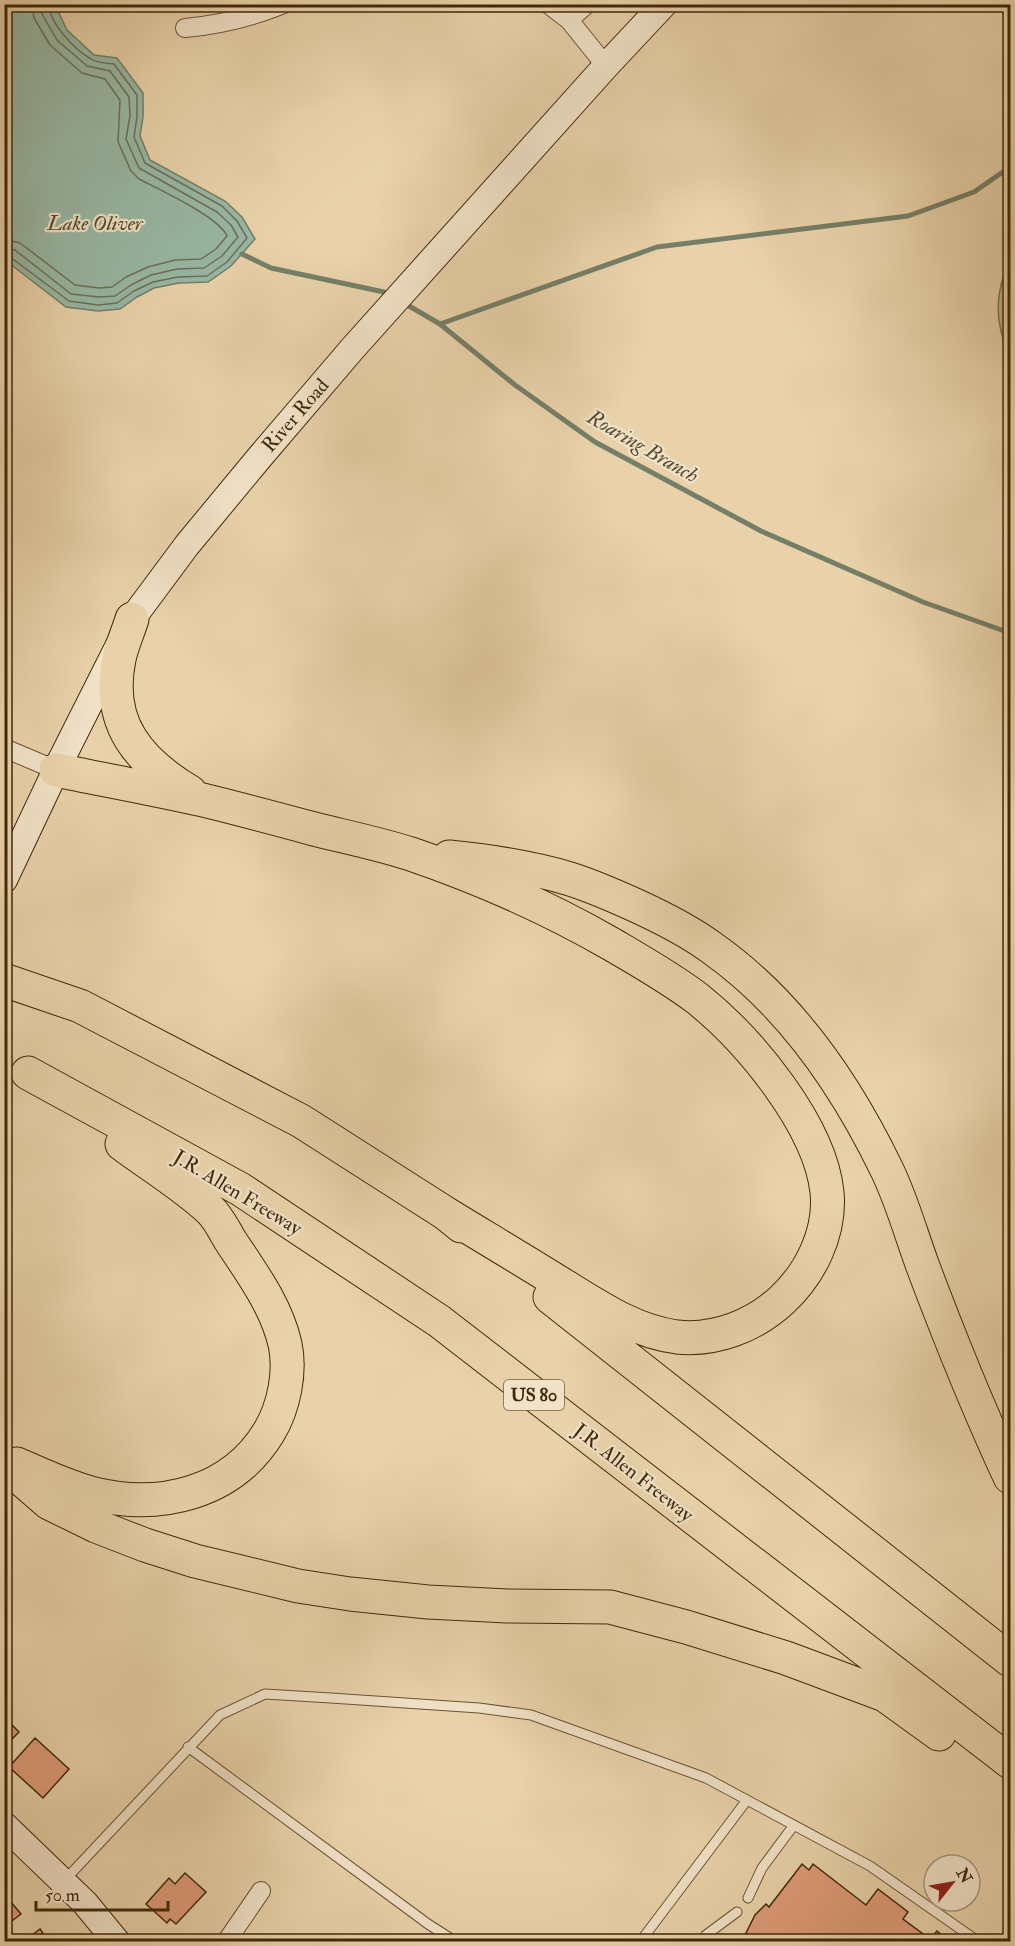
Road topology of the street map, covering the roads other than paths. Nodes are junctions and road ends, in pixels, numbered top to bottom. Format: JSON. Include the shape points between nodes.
{"nodes":[{"id":1,"x":284,"y":4,"type":"edge"},
{"id":2,"x":548,"y":4,"type":"edge"},
{"id":3,"x":587,"y":4,"type":"edge"},
{"id":4,"x":664,"y":4,"type":"edge"},
{"id":5,"x":569,"y":20,"type":"junction"},
{"id":6,"x":185,"y":28,"type":"dead end"},
{"id":7,"x":606,"y":66,"type":"junction"},
{"id":8,"x":132,"y":619,"type":"junction"},
{"id":9,"x":4,"y":748,"type":"edge"},
{"id":10,"x":56,"y":770,"type":"junction"},
{"id":11,"x":204,"y":801,"type":"junction"},
{"id":12,"x":409,"y":854,"type":"junction"},
{"id":13,"x":4,"y":880,"type":"edge"},
{"id":14,"x":4,"y":980,"type":"edge"},
{"id":15,"x":16,"y":1069,"type":"edge"},
{"id":16,"x":445,"y":1213,"type":"junction"},
{"id":17,"x":4,"y":1459,"type":"edge"},
{"id":18,"x":4,"y":1464,"type":"edge"},
{"id":19,"x":1011,"y":1477,"type":"edge"},
{"id":20,"x":1011,"y":1660,"type":"edge"},
{"id":21,"x":188,"y":1747,"type":"junction"},
{"id":22,"x":1011,"y":1762,"type":"edge"},
{"id":23,"x":1011,"y":1785,"type":"edge"},
{"id":24,"x":747,"y":1800,"type":"junction"},
{"id":25,"x":794,"y":1825,"type":"junction"},
{"id":26,"x":4,"y":1826,"type":"edge"},
{"id":27,"x":63,"y":1882,"type":"junction"},
{"id":28,"x":261,"y":1891,"type":"dead end"},
{"id":29,"x":748,"y":1898,"type":"dead end"},
{"id":30,"x":737,"y":1912,"type":"dead end"},
{"id":31,"x":117,"y":1941,"type":"edge"},
{"id":32,"x":226,"y":1941,"type":"edge"},
{"id":33,"x":456,"y":1941,"type":"edge"},
{"id":34,"x":640,"y":1941,"type":"edge"},
{"id":35,"x":701,"y":1941,"type":"edge"},
{"id":36,"x":980,"y":1941,"type":"edge"}],
"edges":[{"from":1,"to":6,"type":"street","via":[[209,26]]},
{"from":2,"to":5,"type":"street"},
{"from":3,"to":5,"type":"street"},
{"from":4,"to":7,"type":"main road","name":"River Road"},
{"from":5,"to":7,"type":"street"},
{"from":7,"to":8,"type":"main road","name":"River Road","via":[[353,348],[201,528]]},
{"from":8,"to":10,"type":"main road","name":"River Road"},
{"from":8,"to":11,"type":"highway","via":[[116,685],[122,723],[145,760]]},
{"from":9,"to":10,"type":"street"},
{"from":10,"to":11,"type":"highway"},
{"from":10,"to":13,"type":"main road","name":"River Road"},
{"from":11,"to":12,"type":"highway"},
{"from":12,"to":16,"type":"highway","via":[[517,895],[578,925],[699,1000],[756,1055],[787,1097],[823,1168],[827,1193],[820,1245],[793,1290],[752,1323],[702,1337],[676,1336],[625,1323]]},
{"from":12,"to":19,"type":"highway","via":[[494,862],[569,879],[619,898],[711,947],[771,998],[837,1080],[883,1162],[986,1424]]},
{"from":14,"to":16,"type":"highway","via":[[80,1006],[301,1121]]},
{"from":15,"to":17,"type":"highway","via":[[211,1211],[269,1299],[285,1346],[287,1372],[275,1423],[261,1446],[243,1465],[198,1491],[146,1499],[111,1497],[69,1486]]},
{"from":15,"to":22,"type":"highway","name":"J.R. Allen Freeway","number":"US 80","via":[[240,1189],[439,1321]]},
{"from":16,"to":20,"type":"highway"},
{"from":18,"to":23,"type":"highway","via":[[49,1503],[96,1526],[246,1575],[350,1594],[428,1602],[610,1607],[786,1658],[885,1695]]},
{"from":21,"to":24,"type":"lane","via":[[220,1715],[265,1694],[479,1708],[531,1715],[706,1778]]},
{"from":21,"to":27,"type":"lane"},
{"from":21,"to":33,"type":"lane"},
{"from":24,"to":25,"type":"lane"},
{"from":24,"to":34,"type":"lane"},
{"from":25,"to":29,"type":"lane","via":[[762,1868]]},
{"from":25,"to":36,"type":"lane","via":[[870,1866]]},
{"from":26,"to":27,"type":"main road"},
{"from":27,"to":31,"type":"main road"},
{"from":28,"to":32,"type":"street"},
{"from":30,"to":35,"type":"lane"}]}
